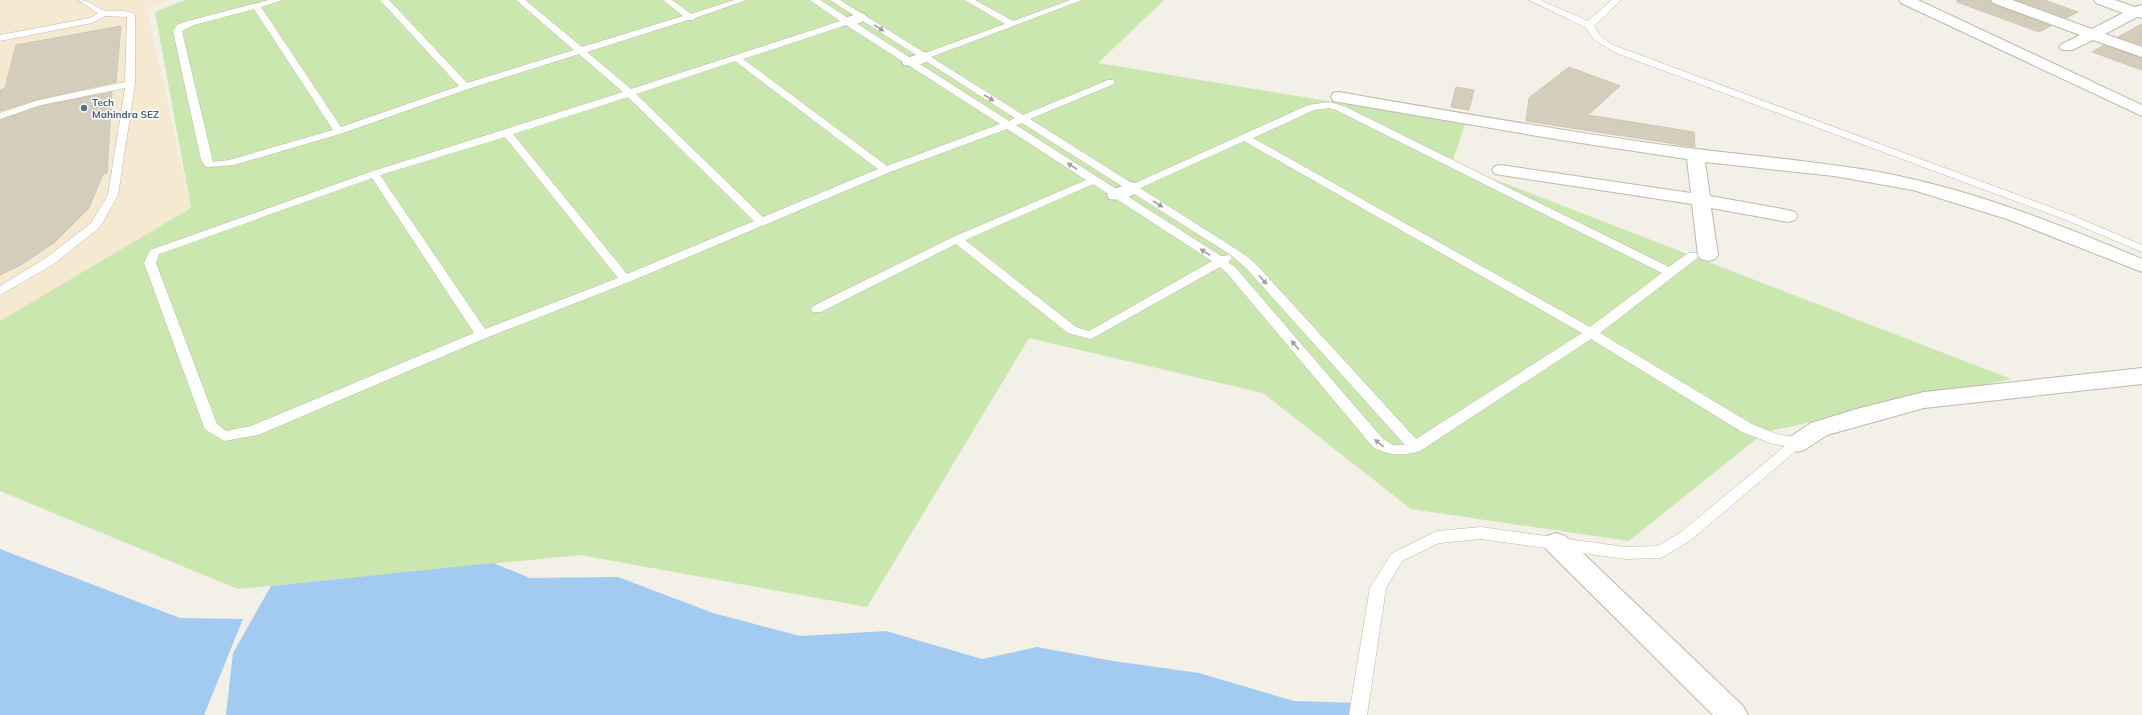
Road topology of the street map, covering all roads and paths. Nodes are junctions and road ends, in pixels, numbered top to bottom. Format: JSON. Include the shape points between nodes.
{"nodes":[{"id":1,"x":82,"y":0,"type":"edge"},
{"id":2,"x":279,"y":0,"type":"edge"},
{"id":3,"x":384,"y":0,"type":"edge"},
{"id":4,"x":520,"y":0,"type":"edge"},
{"id":5,"x":667,"y":0,"type":"edge"},
{"id":6,"x":743,"y":0,"type":"edge"},
{"id":7,"x":814,"y":0,"type":"edge"},
{"id":8,"x":834,"y":0,"type":"edge"},
{"id":9,"x":969,"y":0,"type":"edge"},
{"id":10,"x":1078,"y":0,"type":"edge"},
{"id":11,"x":1533,"y":0,"type":"edge"},
{"id":12,"x":1617,"y":0,"type":"edge"},
{"id":13,"x":1906,"y":0,"type":"edge"},
{"id":14,"x":1998,"y":0,"type":"edge"},
{"id":15,"x":2101,"y":0,"type":"edge"},
{"id":16,"x":256,"y":6,"type":"junction"},
{"id":17,"x":2140,"y":11,"type":"edge"},
{"id":18,"x":103,"y":13,"type":"junction"},
{"id":19,"x":691,"y":18,"type":"junction"},
{"id":20,"x":853,"y":20,"type":"junction"},
{"id":21,"x":1012,"y":24,"type":"junction"},
{"id":22,"x":1589,"y":25,"type":"junction"},
{"id":23,"x":2092,"y":34,"type":"junction"},
{"id":24,"x":0,"y":38,"type":"edge"},
{"id":25,"x":2067,"y":47,"type":"dead end"},
{"id":26,"x":581,"y":52,"type":"junction"},
{"id":27,"x":2142,"y":52,"type":"edge"},
{"id":28,"x":738,"y":59,"type":"junction"},
{"id":29,"x":917,"y":59,"type":"junction"},
{"id":30,"x":1111,"y":82,"type":"dead end"},
{"id":31,"x":130,"y":84,"type":"junction"},
{"id":32,"x":466,"y":87,"type":"junction"},
{"id":33,"x":630,"y":93,"type":"junction"},
{"id":34,"x":1339,"y":97,"type":"dead end"},
{"id":35,"x":2142,"y":111,"type":"edge"},
{"id":36,"x":0,"y":116,"type":"edge"},
{"id":37,"x":1022,"y":119,"type":"junction"},
{"id":38,"x":1008,"y":125,"type":"junction"},
{"id":39,"x":339,"y":131,"type":"junction"},
{"id":40,"x":507,"y":133,"type":"junction"},
{"id":41,"x":1246,"y":138,"type":"junction"},
{"id":42,"x":1695,"y":155,"type":"junction"},
{"id":43,"x":886,"y":170,"type":"junction"},
{"id":44,"x":1501,"y":170,"type":"dead end"},
{"id":45,"x":374,"y":174,"type":"junction"},
{"id":46,"x":1094,"y":180,"type":"junction"},
{"id":47,"x":1124,"y":192,"type":"junction"},
{"id":48,"x":1701,"y":200,"type":"junction"},
{"id":49,"x":1788,"y":216,"type":"dead end"},
{"id":50,"x":762,"y":222,"type":"junction"},
{"id":51,"x":957,"y":239,"type":"junction"},
{"id":52,"x":2142,"y":249,"type":"edge"},
{"id":53,"x":1235,"y":252,"type":"junction"},
{"id":54,"x":1700,"y":255,"type":"joint"},
{"id":55,"x":1220,"y":261,"type":"junction"},
{"id":56,"x":2142,"y":266,"type":"edge"},
{"id":57,"x":1671,"y":273,"type":"junction"},
{"id":58,"x":625,"y":279,"type":"junction"},
{"id":59,"x":0,"y":291,"type":"edge"},
{"id":60,"x":817,"y":309,"type":"dead end"},
{"id":61,"x":1591,"y":333,"type":"junction"},
{"id":62,"x":482,"y":335,"type":"junction"},
{"id":63,"x":2142,"y":376,"type":"edge"},
{"id":64,"x":1798,"y":443,"type":"junction"},
{"id":65,"x":1415,"y":447,"type":"junction"},
{"id":66,"x":1556,"y":543,"type":"junction"},
{"id":67,"x":1358,"y":715,"type":"edge"},
{"id":68,"x":1733,"y":715,"type":"edge"}],
"edges":[{"from":1,"to":18,"type":"lane"},
{"from":2,"to":16,"type":"lane"},
{"from":3,"to":32,"type":"lane"},
{"from":4,"to":26,"type":"lane"},
{"from":5,"to":19,"type":"lane"},
{"from":6,"to":19,"type":"lane"},
{"from":7,"to":20,"type":"lane"},
{"from":8,"to":20,"type":"lane"},
{"from":9,"to":21,"type":"lane"},
{"from":10,"to":21,"type":"lane"},
{"from":11,"to":22,"type":"lane"},
{"from":12,"to":22,"type":"lane"},
{"from":13,"to":35,"type":"street"},
{"from":14,"to":23,"type":"street"},
{"from":15,"to":17,"type":"street"},
{"from":16,"to":39,"type":"lane"},
{"from":16,"to":39,"type":"lane","via":[[191,23],[176,31],[206,160],[210,165],[217,166]]},
{"from":17,"to":23,"type":"street"},
{"from":18,"to":24,"type":"lane","via":[[92,20]]},
{"from":18,"to":31,"type":"lane","via":[[131,15]]},
{"from":19,"to":26,"type":"lane"},
{"from":20,"to":28,"type":"lane"},
{"from":20,"to":29,"type":"lane"},
{"from":21,"to":29,"type":"lane"},
{"from":22,"to":52,"type":"lane","via":[[1592,33],[1603,44],[1619,51],[2065,216]]},
{"from":23,"to":25,"type":"street"},
{"from":23,"to":27,"type":"street"},
{"from":26,"to":32,"type":"lane"},
{"from":26,"to":33,"type":"lane"},
{"from":28,"to":33,"type":"lane"},
{"from":28,"to":43,"type":"lane"},
{"from":29,"to":37,"type":"lane","one_way":true},
{"from":29,"to":38,"type":"lane"},
{"from":30,"to":37,"type":"lane"},
{"from":31,"to":36,"type":"lane","via":[[39,103]]},
{"from":31,"to":59,"type":"lane","via":[[113,195],[96,225],[50,261]]},
{"from":32,"to":39,"type":"lane"},
{"from":33,"to":40,"type":"lane"},
{"from":33,"to":50,"type":"lane"},
{"from":34,"to":42,"type":"street"},
{"from":37,"to":38,"type":"lane"},
{"from":37,"to":47,"type":"lane"},
{"from":38,"to":43,"type":"lane"},
{"from":46,"to":38,"type":"lane","one_way":true},
{"from":40,"to":45,"type":"lane"},
{"from":40,"to":58,"type":"lane"},
{"from":41,"to":47,"type":"lane"},
{"from":41,"to":57,"type":"lane","via":[[1312,107],[1329,105],[1340,108]]},
{"from":41,"to":61,"type":"lane"},
{"from":42,"to":48,"type":"street"},
{"from":42,"to":56,"type":"street","via":[[1843,172],[1934,190],[2037,222]]},
{"from":43,"to":50,"type":"lane"},
{"from":44,"to":48,"type":"street"},
{"from":45,"to":62,"type":"lane"},
{"from":45,"to":62,"type":"lane","via":[[154,252],[150,263],[211,427],[224,436],[253,431]]},
{"from":46,"to":47,"type":"lane"},
{"from":46,"to":51,"type":"lane"},
{"from":47,"to":53,"type":"lane","one_way":true},
{"from":55,"to":47,"type":"lane","one_way":true},
{"from":48,"to":49,"type":"street"},
{"from":48,"to":54,"type":"street"},
{"from":50,"to":58,"type":"lane"},
{"from":51,"to":55,"type":"lane","via":[[1079,334],[1091,335]]},
{"from":51,"to":60,"type":"lane"},
{"from":53,"to":55,"type":"lane"},
{"from":53,"to":65,"type":"lane","one_way":true,"via":[[1250,265]]},
{"from":54,"to":57,"type":"lane"},
{"from":65,"to":55,"type":"lane","one_way":true,"via":[[1400,452],[1388,450],[1378,443],[1231,270]]},
{"from":57,"to":61,"type":"lane"},
{"from":58,"to":62,"type":"lane"},
{"from":61,"to":64,"type":"lane","via":[[1747,428],[1775,439]]},
{"from":61,"to":65,"type":"lane"},
{"from":63,"to":64,"type":"street","via":[[1924,400],[1819,429]]},
{"from":64,"to":66,"type":"lane","via":[[1686,536],[1661,552],[1626,552]]},
{"from":66,"to":67,"type":"lane","via":[[1481,533],[1437,537],[1397,557],[1378,587]]},
{"from":66,"to":68,"type":"street"}]}
